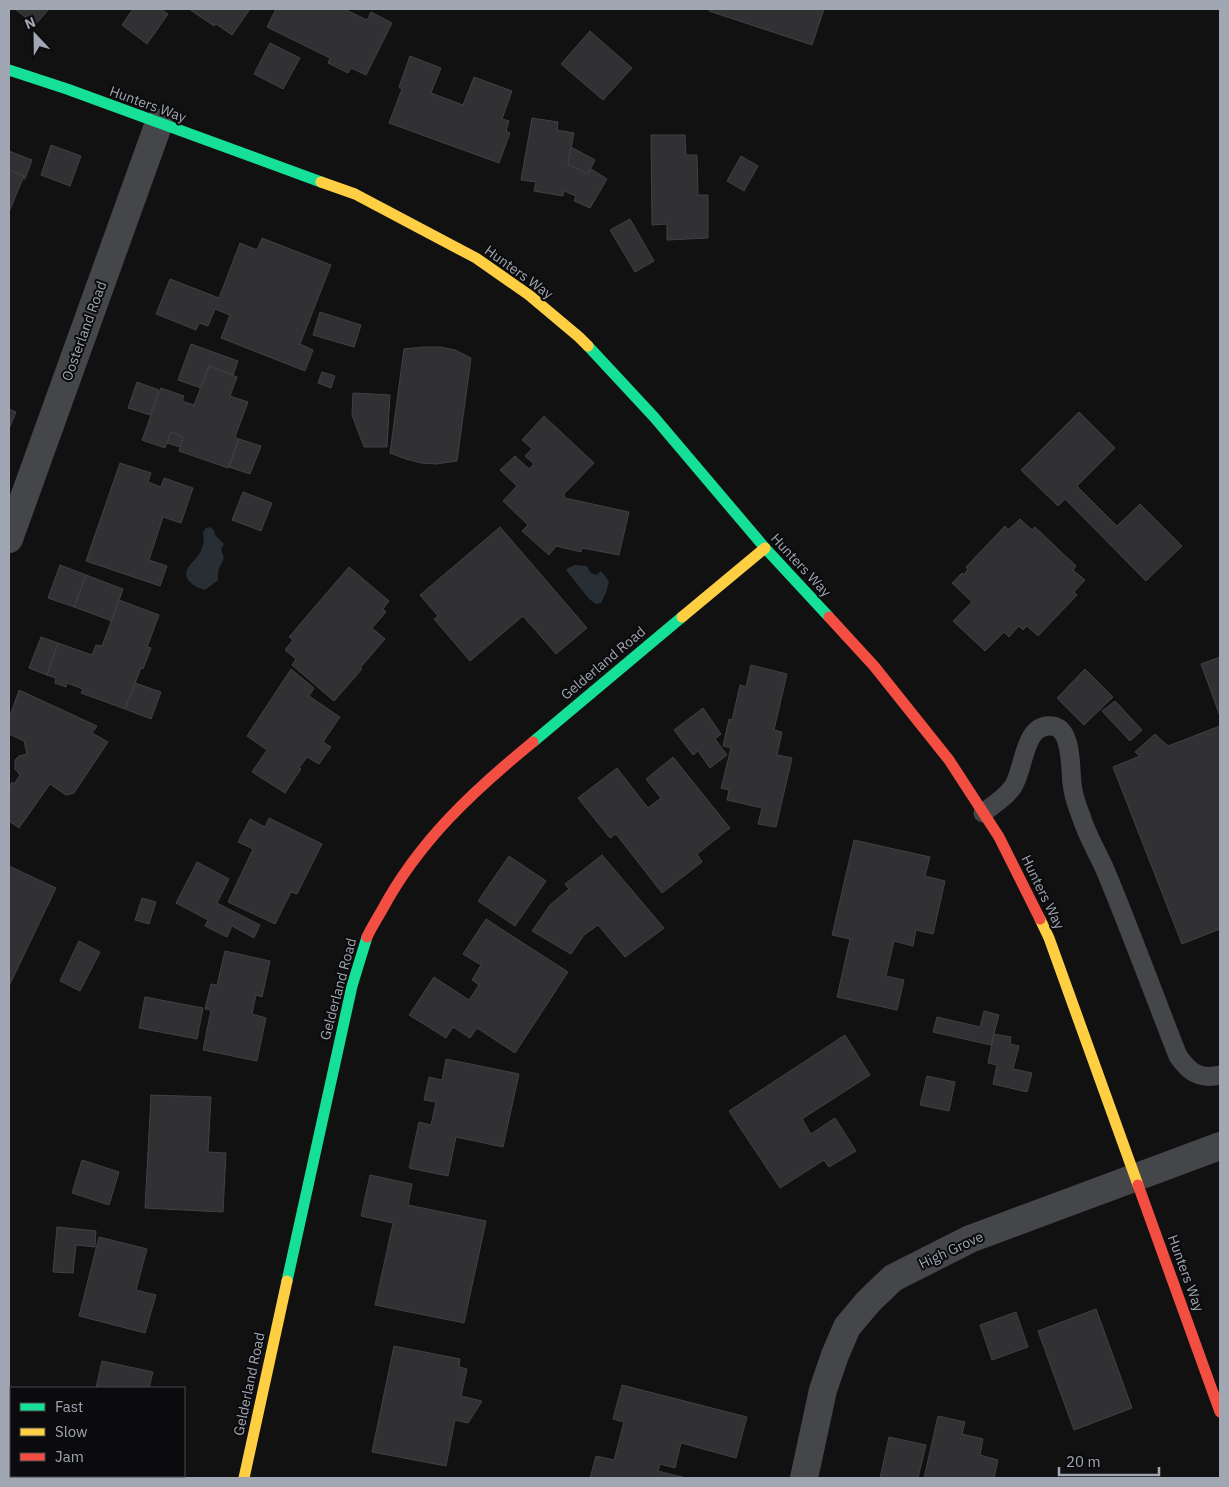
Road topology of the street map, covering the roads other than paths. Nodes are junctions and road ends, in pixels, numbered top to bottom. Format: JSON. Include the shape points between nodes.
{"nodes":[{"id":1,"x":9,"y":70,"type":"edge"},
{"id":2,"x":159,"y":124,"type":"junction"},
{"id":3,"x":9,"y":539,"type":"edge"},
{"id":4,"x":765,"y":548,"type":"junction"},
{"id":5,"x":983,"y":813,"type":"junction"},
{"id":6,"x":1220,"y":1075,"type":"edge"},
{"id":7,"x":1220,"y":1146,"type":"edge"},
{"id":8,"x":1135,"y":1177,"type":"junction"},
{"id":9,"x":1220,"y":1412,"type":"edge"},
{"id":10,"x":244,"y":1478,"type":"edge"},
{"id":11,"x":804,"y":1478,"type":"edge"}],
"edges":[{"from":1,"to":2,"type":"street","name":"Hunters Way"},
{"from":2,"to":3,"type":"street","name":"Oosterland Road"},
{"from":2,"to":4,"type":"street","name":"Hunters Way","via":[[355,194],[476,258],[529,295],[580,337],[654,417]]},
{"from":4,"to":5,"type":"street","name":"Hunters Way","via":[[874,666],[949,760]]},
{"from":4,"to":10,"type":"street","name":"Gelderland Road","via":[[465,801],[418,853],[391,893],[368,935],[352,986]]},
{"from":5,"to":6,"type":"lane","via":[[1013,788],[1032,736],[1046,727],[1058,728],[1068,746],[1072,784],[1081,818],[1106,871],[1178,1056],[1186,1068],[1195,1073],[1211,1077]]},
{"from":5,"to":8,"type":"street","name":"Hunters Way","via":[[999,837],[1048,938]]},
{"from":7,"to":8,"type":"street","name":"High Grove"},
{"from":8,"to":9,"type":"street","name":"Hunters Way"},
{"from":8,"to":11,"type":"street","name":"High Grove","via":[[970,1239],[892,1278],[848,1327],[835,1355],[823,1390]]}]}
